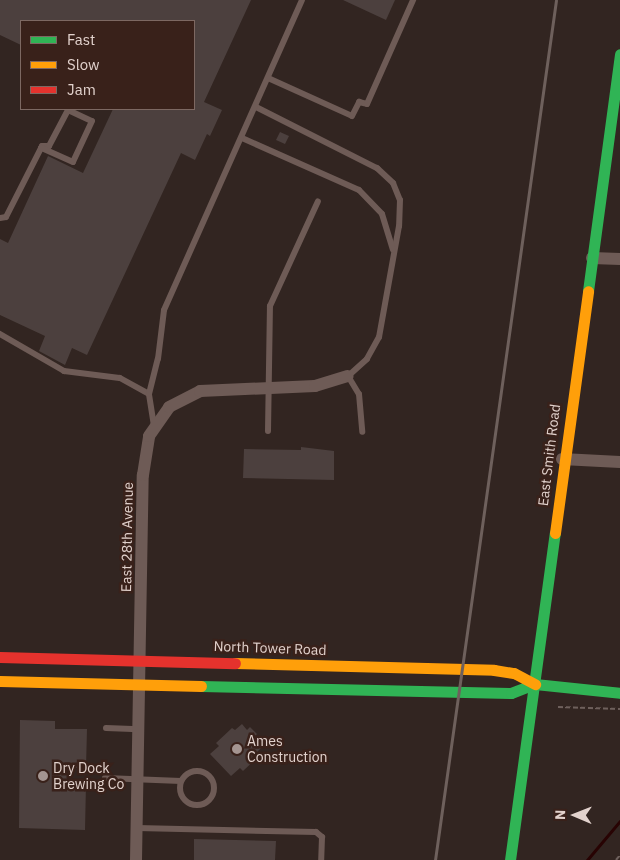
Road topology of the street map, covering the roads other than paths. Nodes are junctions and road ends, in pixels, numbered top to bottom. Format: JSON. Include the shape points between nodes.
{"nodes":[{"id":1,"x":302,"y":0,"type":"edge"},
{"id":2,"x":413,"y":0,"type":"edge"},
{"id":3,"x":620,"y":54,"type":"edge"},
{"id":4,"x":268,"y":78,"type":"junction"},
{"id":5,"x":256,"y":107,"type":"junction"},
{"id":6,"x":616,"y":113,"type":"edge"},
{"id":7,"x":242,"y":138,"type":"junction"},
{"id":8,"x":41,"y":148,"type":"junction"},
{"id":9,"x":318,"y":202,"type":"dead end"},
{"id":10,"x":0,"y":218,"type":"edge"},
{"id":11,"x":394,"y":253,"type":"junction"},
{"id":12,"x":592,"y":258,"type":"junction"},
{"id":13,"x":620,"y":259,"type":"edge"},
{"id":14,"x":0,"y":334,"type":"edge"},
{"id":15,"x":348,"y":376,"type":"junction"},
{"id":16,"x":268,"y":387,"type":"junction"},
{"id":17,"x":149,"y":394,"type":"junction"},
{"id":18,"x":154,"y":426,"type":"junction"},
{"id":19,"x":268,"y":431,"type":"dead end"},
{"id":20,"x":362,"y":432,"type":"dead end"},
{"id":21,"x":562,"y":459,"type":"junction"},
{"id":22,"x":620,"y":462,"type":"edge"},
{"id":23,"x":0,"y":657,"type":"edge"},
{"id":24,"x":140,"y":659,"type":"junction"},
{"id":25,"x":0,"y":681,"type":"edge"},
{"id":26,"x":139,"y":684,"type":"junction"},
{"id":27,"x":535,"y":684,"type":"junction"},
{"id":28,"x":620,"y":693,"type":"edge"},
{"id":29,"x":106,"y":728,"type":"dead end"},
{"id":30,"x":138,"y":729,"type":"junction"},
{"id":31,"x":105,"y":778,"type":"dead end"},
{"id":32,"x":138,"y":779,"type":"junction"},
{"id":33,"x":181,"y":781,"type":"junction"},
{"id":34,"x":137,"y":828,"type":"junction"},
{"id":35,"x":136,"y":860,"type":"edge"},
{"id":36,"x":321,"y":860,"type":"edge"},
{"id":37,"x":510,"y":860,"type":"edge"}],
"edges":[{"from":1,"to":4,"type":"lane"},
{"from":2,"to":4,"type":"lane","via":[[367,104],[359,102],[352,116]]},
{"from":3,"to":6,"type":"main road","name":"East Smith Road"},
{"from":4,"to":5,"type":"lane"},
{"from":5,"to":7,"type":"lane"},
{"from":5,"to":11,"type":"lane","via":[[377,168],[393,183],[400,200]]},
{"from":6,"to":12,"type":"main road","name":"East Smith Road"},
{"from":7,"to":11,"type":"lane","via":[[359,190],[382,214]]},
{"from":7,"to":17,"type":"lane","via":[[164,310],[158,360]]},
{"from":8,"to":8,"type":"lane","via":[[49,146],[68,110],[92,121],[73,162]]},
{"from":8,"to":10,"type":"lane","via":[[6,217]]},
{"from":9,"to":16,"type":"lane","via":[[270,306]]},
{"from":11,"to":15,"type":"lane","via":[[379,337],[367,359]]},
{"from":12,"to":13,"type":"street"},
{"from":12,"to":21,"type":"main road","name":"East Smith Road"},
{"from":14,"to":17,"type":"lane","via":[[64,372],[120,378]]},
{"from":15,"to":16,"type":"street","name":"East 28th Avenue","via":[[315,386]]},
{"from":15,"to":20,"type":"lane","via":[[359,394]]},
{"from":16,"to":18,"type":"street","name":"East 28th Avenue","via":[[211,388],[188,395],[169,407]]},
{"from":16,"to":19,"type":"lane"},
{"from":17,"to":18,"type":"lane"},
{"from":18,"to":24,"type":"street","name":"East 28th Avenue","via":[[143,459]]},
{"from":21,"to":22,"type":"street"},
{"from":21,"to":27,"type":"main road","name":"East Smith Road"},
{"from":23,"to":24,"type":"main road","name":"North Tower Road"},
{"from":24,"to":26,"type":"street","name":"East 28th Avenue"},
{"from":24,"to":27,"type":"main road","name":"North Tower Road","via":[[494,670],[514,673]]},
{"from":25,"to":26,"type":"main road","name":"North Tower Road"},
{"from":26,"to":27,"type":"main road","name":"North Tower Road","via":[[492,693],[511,693]]},
{"from":26,"to":30,"type":"street","name":"East 28th Avenue"},
{"from":27,"to":28,"type":"main road","name":"North Tower Road"},
{"from":27,"to":37,"type":"main road","name":"East Smith Road"},
{"from":29,"to":30,"type":"lane"},
{"from":30,"to":32,"type":"street","name":"East 28th Avenue"},
{"from":31,"to":32,"type":"lane"},
{"from":32,"to":33,"type":"lane"},
{"from":32,"to":34,"type":"street","name":"East 28th Avenue"},
{"from":33,"to":33,"type":"lane","via":[[182,797],[190,804],[205,804],[213,796],[214,784],[207,774],[195,771]]},
{"from":34,"to":35,"type":"street","name":"East 28th Avenue"},
{"from":34,"to":36,"type":"lane","via":[[316,832],[322,837]]}]}
